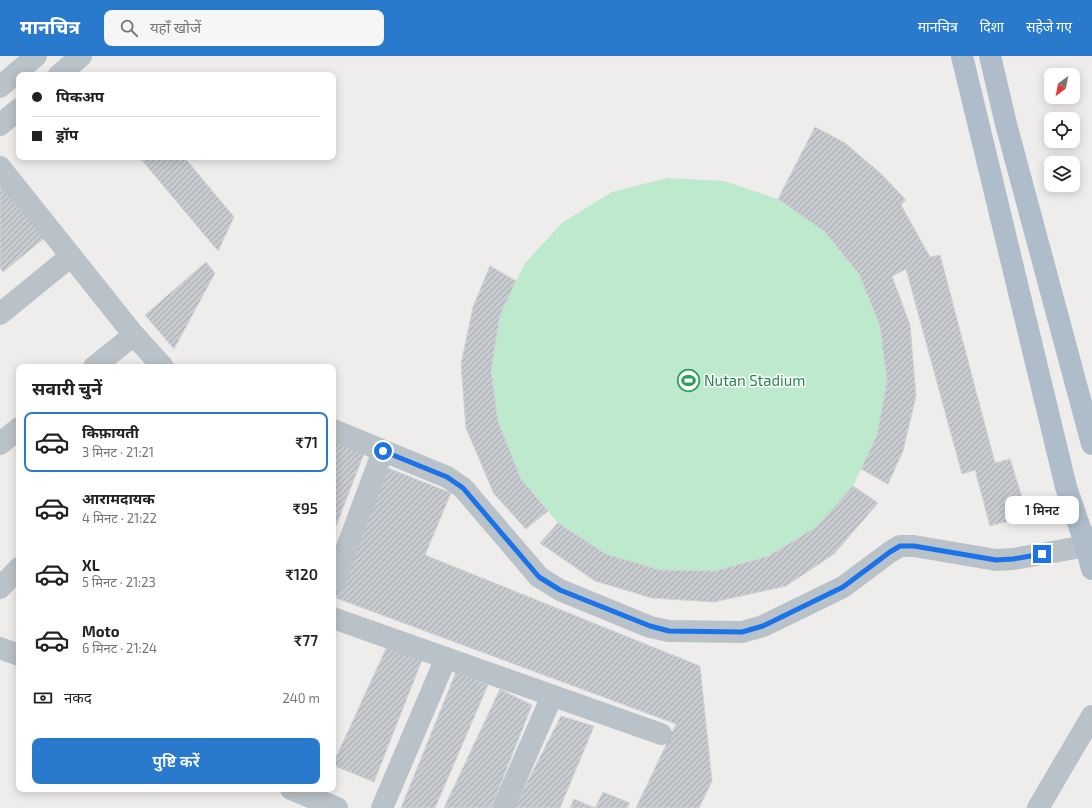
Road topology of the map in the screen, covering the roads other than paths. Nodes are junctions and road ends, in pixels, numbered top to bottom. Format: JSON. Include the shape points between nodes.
{"nodes":[{"id":1,"x":36,"y":56,"type":"edge"},
{"id":2,"x":81,"y":56,"type":"edge"},
{"id":3,"x":962,"y":56,"type":"edge"},
{"id":4,"x":990,"y":56,"type":"edge"},
{"id":5,"x":17,"y":72,"type":"edge"},
{"id":6,"x":62,"y":72,"type":"edge"},
{"id":7,"x":16,"y":73,"type":"edge"},
{"id":8,"x":0,"y":87,"type":"edge"},
{"id":9,"x":16,"y":112,"type":"edge"},
{"id":10,"x":0,"y":125,"type":"edge"},
{"id":11,"x":0,"y":167,"type":"edge"},
{"id":12,"x":71,"y":256,"type":"junction"},
{"id":13,"x":0,"y":314,"type":"edge"},
{"id":14,"x":134,"y":334,"type":"junction"},
{"id":15,"x":98,"y":364,"type":"edge"},
{"id":16,"x":160,"y":364,"type":"edge"},
{"id":17,"x":16,"y":431,"type":"edge"},
{"id":18,"x":336,"y":431,"type":"edge"},
{"id":19,"x":0,"y":444,"type":"edge"},
{"id":20,"x":1092,"y":444,"type":"edge"},
{"id":21,"x":383,"y":451,"type":"junction"},
{"id":22,"x":1089,"y":542,"type":"edge"},
{"id":23,"x":1092,"y":569,"type":"edge"},
{"id":24,"x":16,"y":571,"type":"edge"},
{"id":25,"x":336,"y":577,"type":"edge"},
{"id":26,"x":0,"y":588,"type":"edge"},
{"id":27,"x":336,"y":619,"type":"edge"},
{"id":28,"x":0,"y":648,"type":"edge"},
{"id":29,"x":16,"y":654,"type":"edge"},
{"id":30,"x":446,"y":658,"type":"junction"},
{"id":31,"x":552,"y":696,"type":"junction"},
{"id":32,"x":1092,"y":716,"type":"edge"},
{"id":33,"x":661,"y":734,"type":"dead end"},
{"id":34,"x":298,"y":792,"type":"edge"},
{"id":35,"x":337,"y":808,"type":"edge"},
{"id":36,"x":382,"y":808,"type":"edge"},
{"id":37,"x":503,"y":808,"type":"edge"},
{"id":38,"x":1038,"y":808,"type":"edge"}],
"edges":[{"from":1,"to":5,"type":"street"},
{"from":2,"to":6,"type":"street"},
{"from":3,"to":22,"type":"main road","via":[[1066,487]]},
{"from":4,"to":20,"type":"main road"},
{"from":7,"to":8,"type":"street"},
{"from":9,"to":10,"type":"street"},
{"from":11,"to":12,"type":"street"},
{"from":12,"to":13,"type":"street"},
{"from":12,"to":14,"type":"street"},
{"from":14,"to":15,"type":"street"},
{"from":14,"to":16,"type":"street"},
{"from":17,"to":19,"type":"street"},
{"from":18,"to":21,"type":"street"},
{"from":21,"to":22,"type":"street","via":[[447,477],[463,488],[539,577],[560,590],[650,626],[669,631],[742,632],[763,626],[843,587],[900,546],[914,546],[996,560],[1013,559]]},
{"from":21,"to":25,"type":"street"},
{"from":22,"to":23,"type":"main road"},
{"from":24,"to":26,"type":"street"},
{"from":27,"to":30,"type":"street"},
{"from":28,"to":29,"type":"street"},
{"from":30,"to":31,"type":"street"},
{"from":30,"to":36,"type":"street"},
{"from":31,"to":33,"type":"street"},
{"from":31,"to":37,"type":"street"},
{"from":32,"to":38,"type":"street"},
{"from":34,"to":35,"type":"street"}]}
